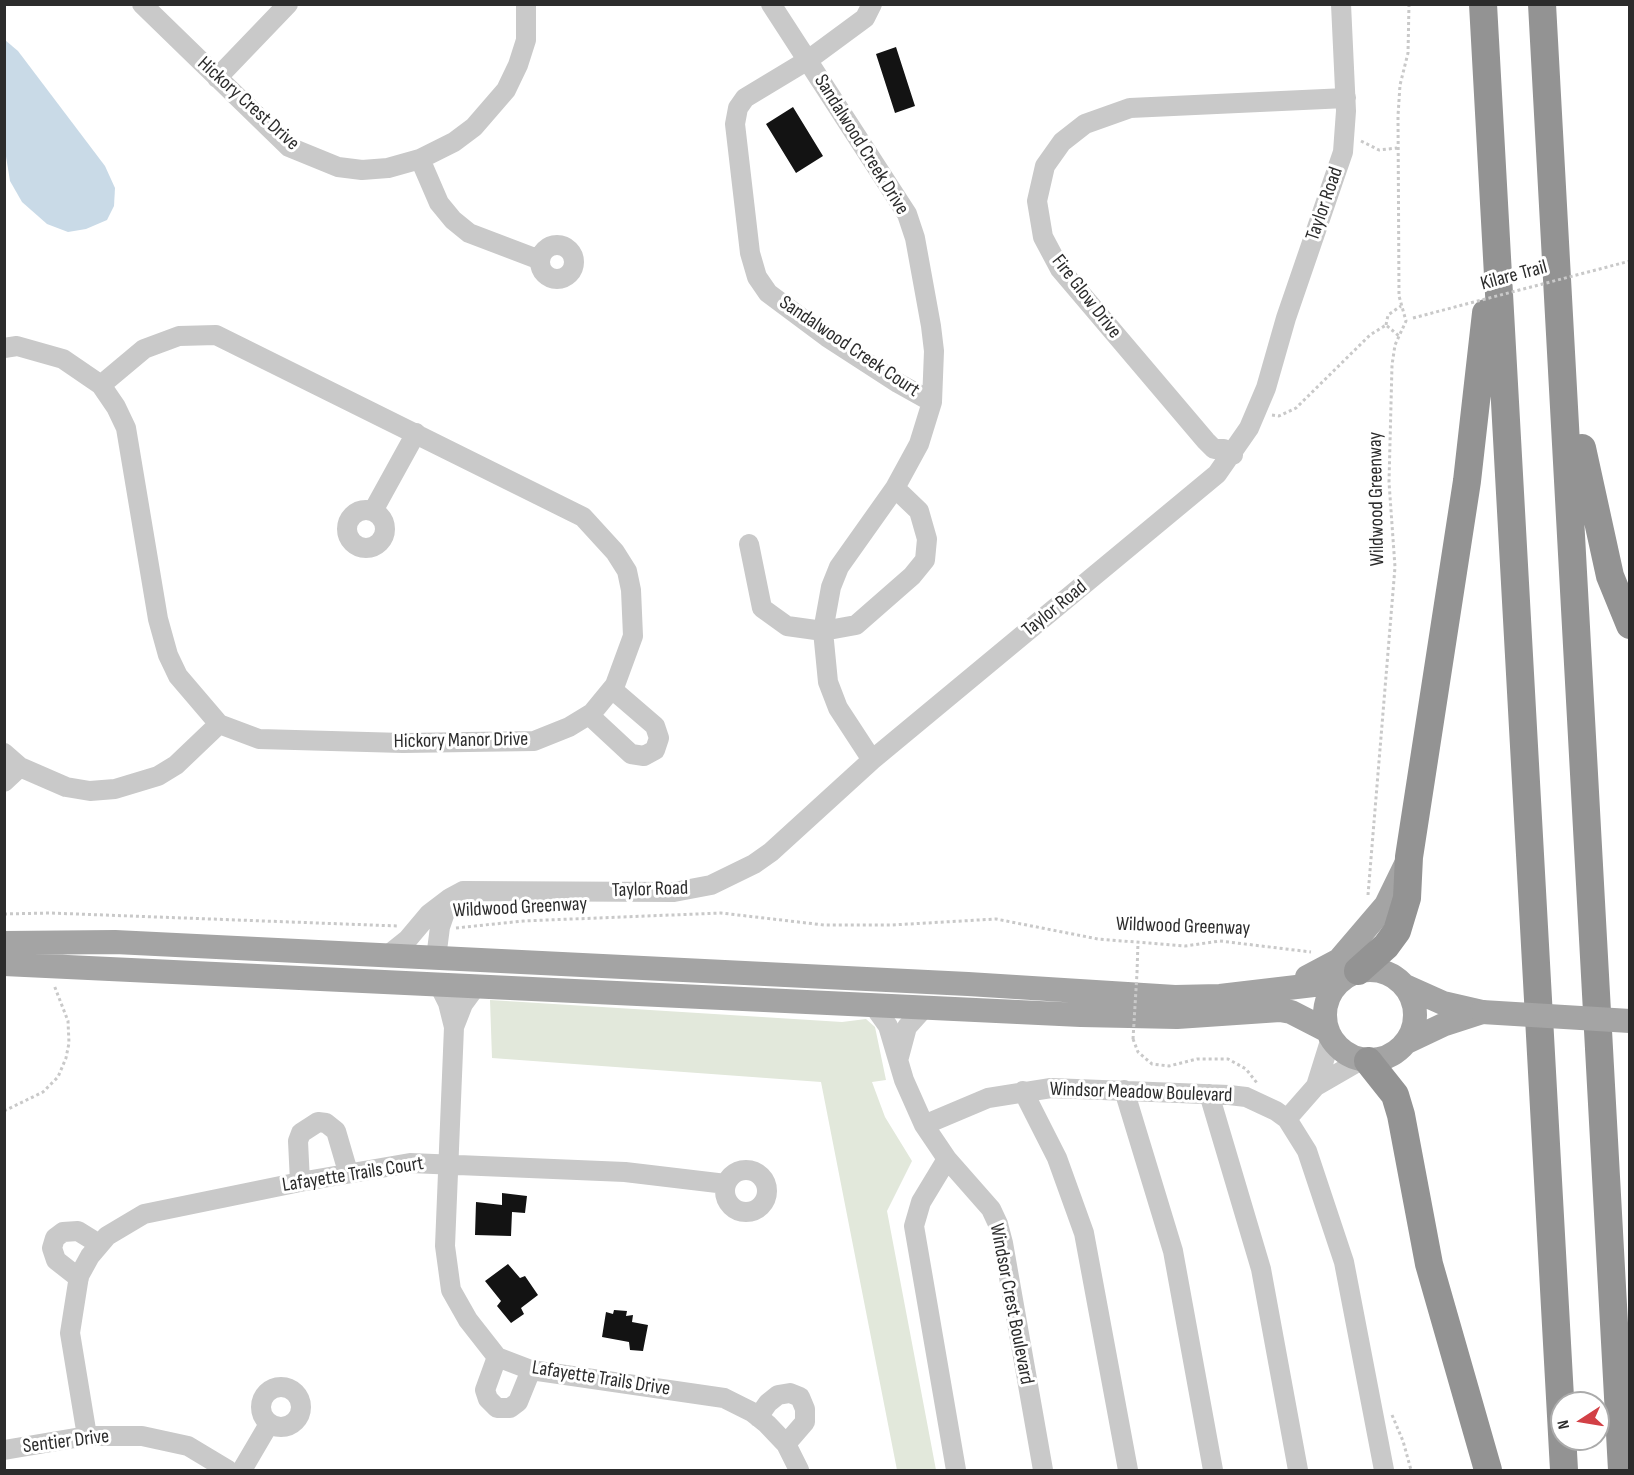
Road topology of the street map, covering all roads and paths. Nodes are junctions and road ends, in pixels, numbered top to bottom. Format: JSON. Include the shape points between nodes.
{"nodes":[{"id":1,"x":142,"y":4,"type":"edge"},
{"id":2,"x":288,"y":4,"type":"edge"},
{"id":3,"x":526,"y":4,"type":"edge"},
{"id":4,"x":771,"y":4,"type":"edge"},
{"id":5,"x":872,"y":4,"type":"edge"},
{"id":6,"x":1341,"y":4,"type":"edge"},
{"id":7,"x":1409,"y":4,"type":"edge"},
{"id":8,"x":1483,"y":4,"type":"edge"},
{"id":9,"x":1542,"y":4,"type":"edge"},
{"id":10,"x":808,"y":60,"type":"junction"},
{"id":11,"x":217,"y":78,"type":"junction"},
{"id":12,"x":1346,"y":98,"type":"junction"},
{"id":13,"x":1360,"y":140,"type":"dead end"},
{"id":14,"x":1398,"y":148,"type":"junction"},
{"id":15,"x":420,"y":159,"type":"junction"},
{"id":16,"x":1495,"y":228,"type":"junction"},
{"id":17,"x":540,"y":260,"type":"dead end"},
{"id":18,"x":1629,"y":261,"type":"edge"},
{"id":19,"x":1401,"y":306,"type":"junction"},
{"id":20,"x":1406,"y":321,"type":"junction"},
{"id":21,"x":1386,"y":325,"type":"junction"},
{"id":22,"x":1399,"y":336,"type":"junction"},
{"id":23,"x":4,"y":348,"type":"edge"},
{"id":24,"x":1562,"y":357,"type":"junction"},
{"id":25,"x":101,"y":385,"type":"junction"},
{"id":26,"x":932,"y":402,"type":"junction"},
{"id":27,"x":1270,"y":415,"type":"dead end"},
{"id":28,"x":416,"y":433,"type":"junction"},
{"id":29,"x":1229,"y":452,"type":"junction"},
{"id":30,"x":896,"y":488,"type":"junction"},
{"id":31,"x":374,"y":511,"type":"dead end"},
{"id":32,"x":749,"y":544,"type":"dead end"},
{"id":33,"x":1629,"y":625,"type":"edge"},
{"id":34,"x":823,"y":631,"type":"junction"},
{"id":35,"x":612,"y":689,"type":"junction"},
{"id":36,"x":588,"y":715,"type":"junction"},
{"id":37,"x":219,"y":724,"type":"junction"},
{"id":38,"x":4,"y":753,"type":"edge"},
{"id":39,"x":872,"y":760,"type":"junction"},
{"id":40,"x":20,"y":767,"type":"junction"},
{"id":41,"x":4,"y":782,"type":"edge"},
{"id":42,"x":1409,"y":856,"type":"junction"},
{"id":43,"x":450,"y":898,"type":"junction"},
{"id":44,"x":1368,"y":900,"type":"dead end"},
{"id":45,"x":50,"y":913,"type":"junction"},
{"id":46,"x":4,"y":914,"type":"edge"},
{"id":47,"x":52,"y":920,"type":"dead end"},
{"id":48,"x":418,"y":927,"type":"junction"},
{"id":49,"x":440,"y":927,"type":"junction"},
{"id":50,"x":1138,"y":942,"type":"junction"},
{"id":51,"x":4,"y":943,"type":"edge"},
{"id":52,"x":1320,"y":952,"type":"dead end"},
{"id":53,"x":388,"y":956,"type":"junction"},
{"id":54,"x":436,"y":958,"type":"junction"},
{"id":55,"x":4,"y":964,"type":"edge"},
{"id":56,"x":1351,"y":974,"type":"junction"},
{"id":57,"x":53,"y":980,"type":"dead end"},
{"id":58,"x":401,"y":981,"type":"junction"},
{"id":59,"x":438,"y":983,"type":"junction"},
{"id":60,"x":477,"y":985,"type":"junction"},
{"id":61,"x":1405,"y":986,"type":"junction"},
{"id":62,"x":1284,"y":988,"type":"junction"},
{"id":63,"x":873,"y":1005,"type":"junction"},
{"id":64,"x":925,"y":1008,"type":"junction"},
{"id":65,"x":1482,"y":1012,"type":"junction"},
{"id":66,"x":1629,"y":1021,"type":"edge"},
{"id":67,"x":454,"y":1027,"type":"junction"},
{"id":68,"x":1329,"y":1035,"type":"junction"},
{"id":69,"x":1407,"y":1042,"type":"junction"},
{"id":70,"x":899,"y":1057,"type":"junction"},
{"id":71,"x":1365,"y":1060,"type":"junction"},
{"id":72,"x":1316,"y":1086,"type":"junction"},
{"id":73,"x":1264,"y":1087,"type":"dead end"},
{"id":74,"x":1124,"y":1090,"type":"junction"},
{"id":75,"x":1023,"y":1091,"type":"junction"},
{"id":76,"x":1209,"y":1094,"type":"junction"},
{"id":77,"x":4,"y":1111,"type":"edge"},
{"id":78,"x":1287,"y":1119,"type":"junction"},
{"id":79,"x":924,"y":1125,"type":"junction"},
{"id":80,"x":947,"y":1159,"type":"junction"},
{"id":81,"x":447,"y":1163,"type":"junction"},
{"id":82,"x":348,"y":1173,"type":"junction"},
{"id":83,"x":300,"y":1182,"type":"junction"},
{"id":84,"x":726,"y":1184,"type":"dead end"},
{"id":85,"x":99,"y":1244,"type":"junction"},
{"id":86,"x":79,"y":1278,"type":"junction"},
{"id":87,"x":497,"y":1357,"type":"junction"},
{"id":88,"x":531,"y":1370,"type":"junction"},
{"id":89,"x":758,"y":1417,"type":"junction"},
{"id":90,"x":269,"y":1424,"type":"dead end"},
{"id":91,"x":87,"y":1436,"type":"junction"},
{"id":92,"x":786,"y":1444,"type":"junction"},
{"id":93,"x":4,"y":1450,"type":"edge"},
{"id":94,"x":228,"y":1470,"type":"edge"},
{"id":95,"x":242,"y":1470,"type":"edge"},
{"id":96,"x":799,"y":1470,"type":"edge"},
{"id":97,"x":956,"y":1470,"type":"edge"},
{"id":98,"x":1043,"y":1470,"type":"edge"},
{"id":99,"x":1128,"y":1470,"type":"edge"},
{"id":100,"x":1213,"y":1470,"type":"edge"},
{"id":101,"x":1298,"y":1470,"type":"edge"},
{"id":102,"x":1384,"y":1470,"type":"edge"},
{"id":103,"x":1488,"y":1470,"type":"edge"},
{"id":104,"x":1564,"y":1470,"type":"edge"},
{"id":105,"x":1622,"y":1470,"type":"edge"}],
"edges":[{"from":1,"to":11,"type":"street","name":"Hickory Crest Drive"},
{"from":2,"to":11,"type":"street"},
{"from":3,"to":15,"type":"street","name":"Hickory Crest Drive","via":[[526,40],[506,90],[474,127]]},
{"from":4,"to":10,"type":"street","name":"Sandalwood Creek Drive"},
{"from":5,"to":10,"type":"street","name":"Sandalwood Creek Court","via":[[865,18]]},
{"from":6,"to":12,"type":"street","name":"Taylor Road"},
{"from":7,"to":14,"type":"path"},
{"from":8,"to":16,"type":"highway"},
{"from":9,"to":24,"type":"highway"},
{"from":10,"to":26,"type":"street","name":"Sandalwood Creek Drive","via":[[907,214],[915,238],[934,351]]},
{"from":10,"to":26,"type":"street","name":"Sandalwood Creek Court","via":[[745,99],[736,116],[752,265],[768,293],[827,337]]},
{"from":11,"to":15,"type":"street","name":"Hickory Crest Drive","via":[[289,147],[315,159],[363,170]]},
{"from":12,"to":29,"type":"street","name":"Taylor Road","via":[[1343,152],[1266,388],[1249,428]]},
{"from":12,"to":29,"type":"street","name":"Fire Glow Drive","via":[[1130,108],[1085,124],[1062,142],[1045,166],[1037,201],[1043,237],[1060,269],[1214,449]]},
{"from":13,"to":14,"type":"path","via":[[1379,150]]},
{"from":14,"to":19,"type":"path"},
{"from":15,"to":17,"type":"street","via":[[439,203],[461,227],[486,241]]},
{"from":16,"to":42,"type":"highway","via":[[1467,481]]},
{"from":16,"to":104,"type":"highway"},
{"from":18,"to":20,"type":"path","name":"Kilare Trail","bridge":true},
{"from":19,"to":20,"type":"path"},
{"from":19,"to":21,"type":"path","via":[[1388,315]]},
{"from":20,"to":22,"type":"path","name":"Wildwood Greenway"},
{"from":21,"to":22,"type":"path"},
{"from":21,"to":27,"type":"path","via":[[1370,335],[1296,408],[1279,416]]},
{"from":22,"to":44,"type":"path","name":"Wildwood Greenway","via":[[1392,365],[1389,482],[1395,567]]},
{"from":23,"to":25,"type":"street","name":"Hickory Manor Drive","via":[[17,346],[63,359]]},
{"from":24,"to":33,"type":"highway","via":[[1571,384],[1588,485],[1610,576]]},
{"from":24,"to":105,"type":"highway"},
{"from":25,"to":28,"type":"street","name":"Hickory Manor Drive","via":[[153,345],[180,336],[216,335]]},
{"from":25,"to":37,"type":"street","name":"Hickory Manor Drive","via":[[126,428],[158,619],[168,655],[178,676]]},
{"from":26,"to":30,"type":"street","name":"Sandalwood Creek Drive","via":[[912,460]]},
{"from":28,"to":31,"type":"street"},
{"from":28,"to":35,"type":"street","name":"Hickory Manor Drive","via":[[583,517],[615,552],[627,571],[633,636]]},
{"from":29,"to":39,"type":"street","name":"Taylor Road","via":[[1217,474],[1180,507]]},
{"from":30,"to":34,"type":"street","name":"Sandalwood Creek Drive","via":[[839,567]]},
{"from":30,"to":34,"type":"street","via":[[919,511],[927,538],[925,560],[856,624]]},
{"from":32,"to":34,"type":"street","via":[[762,608],[787,626]]},
{"from":34,"to":39,"type":"street","name":"Sandalwood Creek Drive","via":[[828,682],[838,708]]},
{"from":35,"to":36,"type":"street","name":"Hickory Manor Drive"},
{"from":35,"to":36,"type":"street","via":[[655,726],[659,738],[655,750],[644,756],[631,754]]},
{"from":36,"to":37,"type":"street","name":"Hickory Manor Drive","via":[[534,741],[403,744],[259,739]]},
{"from":37,"to":40,"type":"street","via":[[176,765],[158,776],[115,789],[90,791],[66,787]]},
{"from":38,"to":40,"type":"street"},
{"from":39,"to":43,"type":"street","name":"Taylor Road","via":[[771,852],[711,885],[652,893],[464,891]]},
{"from":40,"to":41,"type":"street"},
{"from":42,"to":56,"type":"highway","via":[[1407,898],[1397,931],[1386,946]]},
{"from":42,"to":62,"type":"main road","via":[[1386,905],[1339,960]]},
{"from":43,"to":48,"type":"street","name":"Taylor Road"},
{"from":43,"to":49,"type":"street"},
{"from":45,"to":46,"type":"path"},
{"from":45,"to":47,"type":"path"},
{"from":45,"to":48,"type":"path"},
{"from":48,"to":53,"type":"street","name":"Taylor Road"},
{"from":49,"to":50,"type":"path","name":"Wildwood Greenway","via":[[721,913],[824,925],[892,926],[996,919]]},
{"from":49,"to":54,"type":"street"},
{"from":50,"to":52,"type":"path","name":"Wildwood Greenway","via":[[1185,946],[1220,941]]},
{"from":50,"to":73,"type":"path","bridge":true,"via":[[1133,1039],[1138,1052],[1152,1064],[1168,1066],[1197,1059],[1228,1059],[1246,1069]]},
{"from":51,"to":53,"type":"main road","via":[[115,942]]},
{"from":53,"to":54,"type":"main road"},
{"from":54,"to":58,"type":"main road"},
{"from":54,"to":62,"type":"main road","via":[[1154,996],[1220,996]]},
{"from":55,"to":58,"type":"main road"},
{"from":56,"to":61,"type":"main road","via":[[1372,969],[1387,972]]},
{"from":56,"to":62,"type":"main road","via":[[1322,984]]},
{"from":56,"to":68,"type":"main road","via":[[1334,988],[1327,1002]]},
{"from":57,"to":77,"type":"path","via":[[68,1021],[66,1058],[58,1077],[43,1092]]},
{"from":58,"to":59,"type":"main road"},
{"from":59,"to":60,"type":"main road"},
{"from":59,"to":67,"type":"street"},
{"from":60,"to":63,"type":"main road"},
{"from":60,"to":67,"type":"street","via":[[463,1004]]},
{"from":61,"to":65,"type":"main road","via":[[1443,1003]]},
{"from":61,"to":69,"type":"main road","via":[[1416,1013]]},
{"from":63,"to":64,"type":"main road"},
{"from":63,"to":70,"type":"street","name":"Windsor Crest Boulevard","via":[[888,1026]]},
{"from":64,"to":68,"type":"main road","via":[[1139,1017],[1280,1010],[1291,1012]]},
{"from":64,"to":70,"type":"street","name":"Windsor Crest Boulevard","via":[[907,1027]]},
{"from":65,"to":66,"type":"main road","bridge":true},
{"from":65,"to":69,"type":"main road"},
{"from":67,"to":81,"type":"street"},
{"from":68,"to":71,"type":"main road","via":[[1347,1054]]},
{"from":68,"to":72,"type":"street"},
{"from":69,"to":71,"type":"main road","via":[[1390,1056]]},
{"from":70,"to":79,"type":"street","name":"Windsor Crest Boulevard","via":[[904,1080]]},
{"from":71,"to":72,"type":"street"},
{"from":71,"to":103,"type":"highway","via":[[1395,1095],[1429,1264]]},
{"from":72,"to":78,"type":"street"},
{"from":74,"to":75,"type":"street","name":"Windsor Meadow Boulevard"},
{"from":74,"to":76,"type":"street","name":"Windsor Meadow Boulevard"},
{"from":74,"to":100,"type":"street","via":[[1173,1251]]},
{"from":75,"to":79,"type":"street","name":"Windsor Meadow Boulevard","via":[[988,1098]]},
{"from":75,"to":99,"type":"street","via":[[1057,1158],[1084,1233]]},
{"from":76,"to":78,"type":"street","name":"Windsor Meadow Boulevard","via":[[1246,1097]]},
{"from":76,"to":101,"type":"street","via":[[1261,1269]]},
{"from":78,"to":102,"type":"street","name":"Windsor Meadow Boulevard","via":[[1307,1151],[1344,1262]]},
{"from":79,"to":80,"type":"street","name":"Windsor Crest Boulevard"},
{"from":80,"to":97,"type":"street","via":[[921,1202],[914,1226]]},
{"from":80,"to":98,"type":"street","name":"Windsor Crest Boulevard","via":[[992,1209],[1000,1233]]},
{"from":81,"to":82,"type":"street","name":"Lafayette Trails Court","via":[[410,1162]]},
{"from":81,"to":84,"type":"street","name":"Lafayette Trails Court","via":[[625,1172]]},
{"from":81,"to":87,"type":"street","via":[[445,1246],[451,1290]]},
{"from":82,"to":83,"type":"street","name":"Lafayette Trails Court"},
{"from":82,"to":83,"type":"street","via":[[336,1131],[318,1122],[301,1133],[298,1141]]},
{"from":83,"to":85,"type":"street","name":"Lafayette Trails Court","via":[[144,1214],[124,1223]]},
{"from":85,"to":86,"type":"street","name":"Lafayette Trails Court"},
{"from":85,"to":86,"type":"street","via":[[78,1231],[63,1232],[55,1238],[52,1248],[56,1260]]},
{"from":86,"to":91,"type":"street","name":"Lafayette Trails Court","via":[[70,1333]]},
{"from":87,"to":88,"type":"street","name":"Lafayette Trails Drive"},
{"from":87,"to":88,"type":"street","via":[[485,1390],[496,1408],[510,1408],[518,1402]]},
{"from":88,"to":89,"type":"street","name":"Lafayette Trails Drive","via":[[724,1398]]},
{"from":89,"to":92,"type":"street","name":"Lafayette Trails Drive"},
{"from":89,"to":92,"type":"street","via":[[778,1395],[790,1393],[800,1397],[805,1422]]},
{"from":90,"to":95,"type":"street"},
{"from":91,"to":93,"type":"street","name":"Sentier Drive"},
{"from":91,"to":94,"type":"street","name":"Sentier Drive","via":[[142,1436],[188,1446]]},
{"from":92,"to":96,"type":"street","name":"Lafayette Trails Drive"}]}
